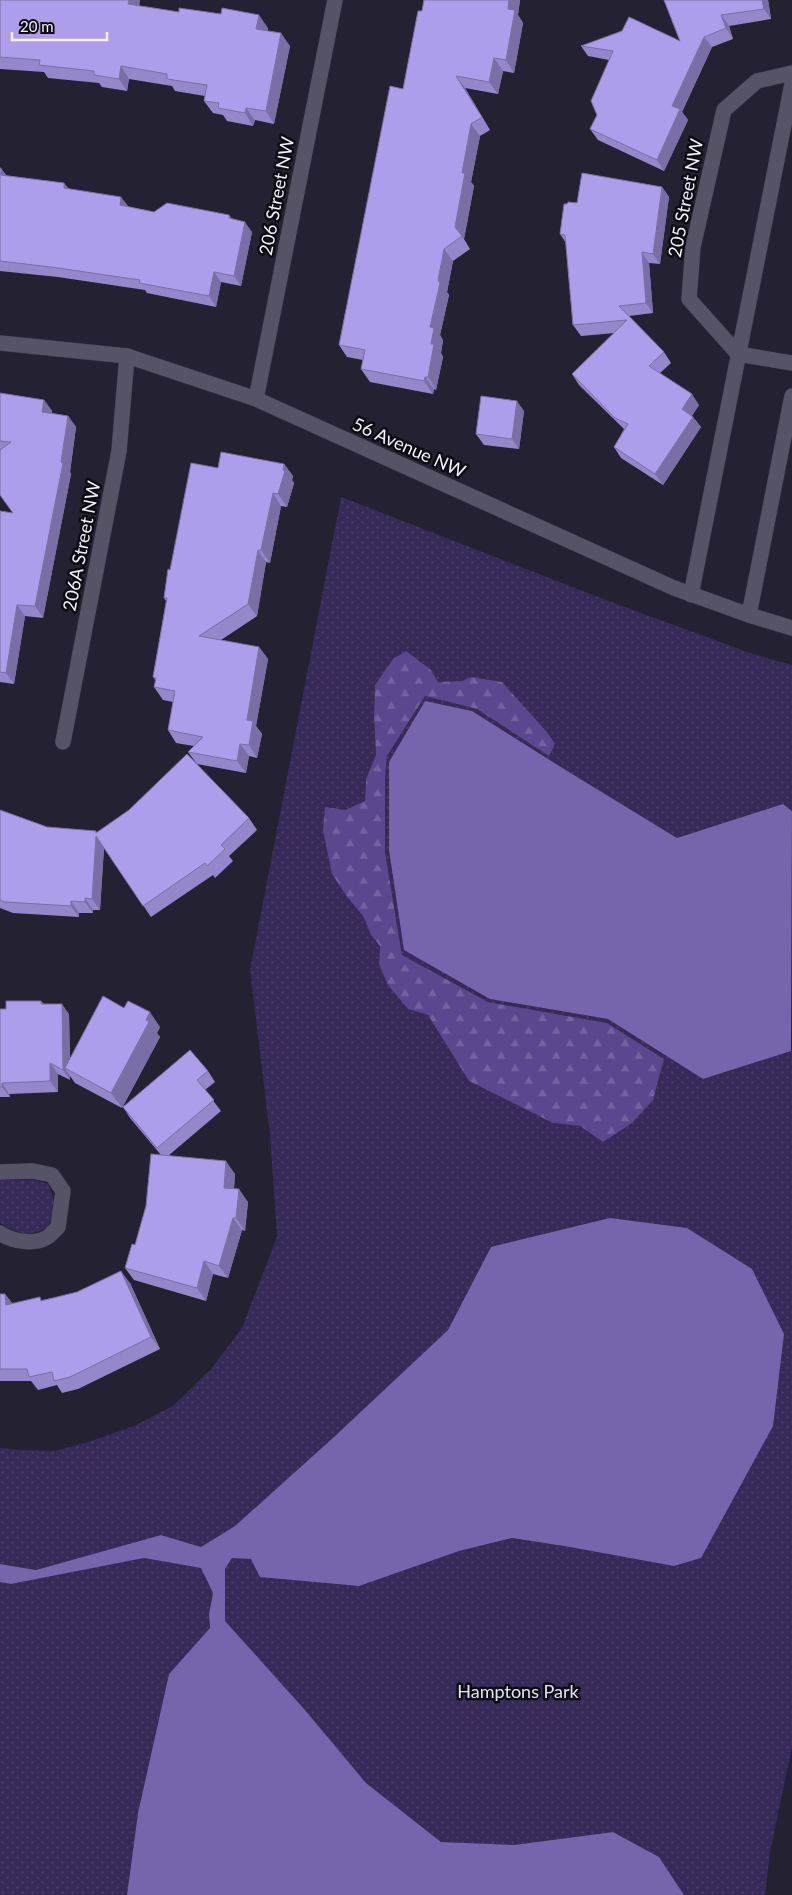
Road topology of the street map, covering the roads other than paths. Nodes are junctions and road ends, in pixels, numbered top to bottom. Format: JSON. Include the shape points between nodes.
{"nodes":[{"id":1,"x":334,"y":0,"type":"edge"},
{"id":2,"x":792,"y":73,"type":"edge"},
{"id":3,"x":792,"y":84,"type":"edge"},
{"id":4,"x":0,"y":343,"type":"edge"},
{"id":5,"x":738,"y":354,"type":"junction"},
{"id":6,"x":127,"y":356,"type":"junction"},
{"id":7,"x":792,"y":363,"type":"edge"},
{"id":8,"x":792,"y":396,"type":"edge"},
{"id":9,"x":256,"y":399,"type":"junction"},
{"id":10,"x":690,"y":595,"type":"junction"},
{"id":11,"x":749,"y":615,"type":"junction"},
{"id":12,"x":792,"y":628,"type":"edge"},
{"id":13,"x":63,"y":742,"type":"dead end"},
{"id":14,"x":0,"y":1172,"type":"edge"},
{"id":15,"x":0,"y":1233,"type":"edge"}],
"edges":[{"from":1,"to":9,"type":"street","name":"206 Street NW"},
{"from":2,"to":5,"type":"street","name":"205 Street NW","via":[[756,81],[724,110],[693,247],[689,299]]},
{"from":3,"to":5,"type":"street"},
{"from":4,"to":6,"type":"street","name":"56 Avenue NW"},
{"from":5,"to":7,"type":"street"},
{"from":5,"to":10,"type":"street"},
{"from":6,"to":9,"type":"street","name":"56 Avenue NW"},
{"from":6,"to":13,"type":"street","name":"206A Street NW","via":[[119,451]]},
{"from":8,"to":11,"type":"street"},
{"from":9,"to":10,"type":"street","name":"56 Avenue NW"},
{"from":10,"to":11,"type":"street","name":"56 Avenue NW"},
{"from":11,"to":12,"type":"street","name":"56 Avenue NW"},
{"from":14,"to":15,"type":"street","via":[[33,1171],[52,1175],[63,1192],[58,1228],[46,1239],[8,1239]]}]}
